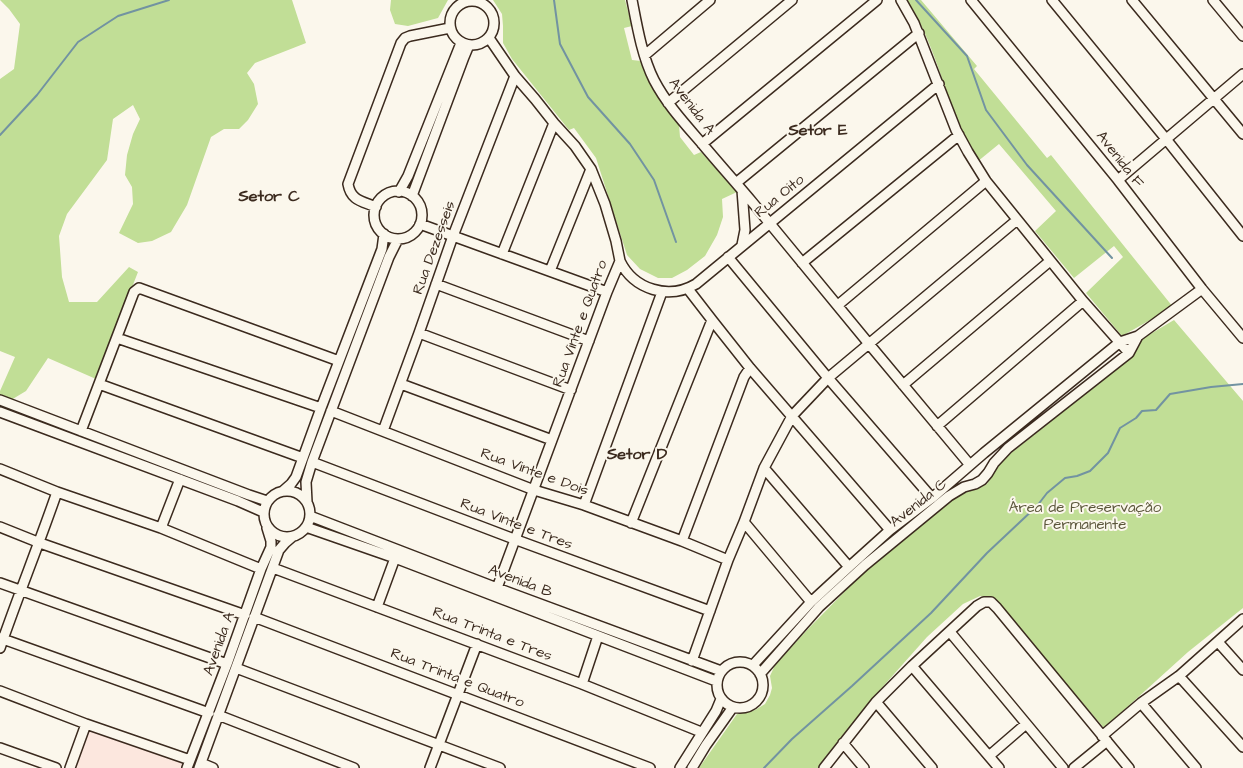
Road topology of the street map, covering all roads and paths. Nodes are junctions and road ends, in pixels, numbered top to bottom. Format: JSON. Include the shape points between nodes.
{"nodes":[{"id":1,"x":632,"y":0,"type":"edge"},
{"id":2,"x":710,"y":0,"type":"edge"},
{"id":3,"x":792,"y":0,"type":"edge"},
{"id":4,"x":877,"y":0,"type":"edge"},
{"id":5,"x":901,"y":0,"type":"edge"},
{"id":6,"x":971,"y":0,"type":"edge"},
{"id":7,"x":1132,"y":0,"type":"edge"},
{"id":8,"x":1213,"y":0,"type":"edge"},
{"id":9,"x":1057,"y":2,"type":"edge"},
{"id":10,"x":450,"y":28,"type":"junction"},
{"id":11,"x":919,"y":33,"type":"junction"},
{"id":12,"x":1243,"y":36,"type":"edge"},
{"id":13,"x":489,"y":38,"type":"junction"},
{"id":14,"x":465,"y":44,"type":"junction"},
{"id":15,"x":645,"y":55,"type":"junction"},
{"id":16,"x":1243,"y":74,"type":"edge"},
{"id":17,"x":515,"y":76,"type":"junction"},
{"id":18,"x":939,"y":84,"type":"junction"},
{"id":19,"x":1214,"y":99,"type":"junction"},
{"id":20,"x":668,"y":103,"type":"junction"},
{"id":21,"x":554,"y":124,"type":"junction"},
{"id":22,"x":1243,"y":134,"type":"edge"},
{"id":23,"x":959,"y":135,"type":"junction"},
{"id":24,"x":1166,"y":139,"type":"junction"},
{"id":25,"x":702,"y":144,"type":"junction"},
{"id":26,"x":591,"y":169,"type":"junction"},
{"id":27,"x":1118,"y":180,"type":"junction"},
{"id":28,"x":986,"y":181,"type":"junction"},
{"id":29,"x":739,"y":187,"type":"junction"},
{"id":30,"x":399,"y":192,"type":"junction"},
{"id":31,"x":412,"y":196,"type":"junction"},
{"id":32,"x":376,"y":207,"type":"junction"},
{"id":33,"x":1017,"y":220,"type":"junction"},
{"id":34,"x":769,"y":223,"type":"junction"},
{"id":35,"x":420,"y":224,"type":"junction"},
{"id":36,"x":384,"y":234,"type":"junction"},
{"id":37,"x":453,"y":236,"type":"junction"},
{"id":38,"x":1243,"y":236,"type":"edge"},
{"id":39,"x":398,"y":239,"type":"junction"},
{"id":40,"x":742,"y":245,"type":"junction"},
{"id":41,"x":502,"y":254,"type":"junction"},
{"id":42,"x":728,"y":257,"type":"junction"},
{"id":43,"x":1050,"y":260,"type":"junction"},
{"id":44,"x":620,"y":262,"type":"junction"},
{"id":45,"x":802,"y":263,"type":"junction"},
{"id":46,"x":550,"y":271,"type":"junction"},
{"id":47,"x":436,"y":284,"type":"junction"},
{"id":48,"x":688,"y":289,"type":"junction"},
{"id":49,"x":1202,"y":289,"type":"junction"},
{"id":50,"x":607,"y":292,"type":"junction"},
{"id":51,"x":662,"y":292,"type":"junction"},
{"id":52,"x":1083,"y":301,"type":"junction"},
{"id":53,"x":838,"y":305,"type":"junction"},
{"id":54,"x":712,"y":320,"type":"junction"},
{"id":55,"x":1239,"y":326,"type":"edge"},
{"id":56,"x":419,"y":333,"type":"junction"},
{"id":57,"x":1138,"y":336,"type":"junction"},
{"id":58,"x":117,"y":338,"type":"junction"},
{"id":59,"x":1243,"y":338,"type":"edge"},
{"id":60,"x":589,"y":341,"type":"junction"},
{"id":61,"x":1120,"y":342,"type":"junction"},
{"id":62,"x":869,"y":343,"type":"junction"},
{"id":63,"x":1129,"y":353,"type":"junction"},
{"id":64,"x":339,"y":361,"type":"junction"},
{"id":65,"x":750,"y":368,"type":"junction"},
{"id":66,"x":828,"y":378,"type":"junction"},
{"id":67,"x":99,"y":384,"type":"junction"},
{"id":68,"x":401,"y":384,"type":"junction"},
{"id":69,"x":903,"y":385,"type":"junction"},
{"id":70,"x":571,"y":390,"type":"junction"},
{"id":71,"x":0,"y":400,"type":"edge"},
{"id":72,"x":321,"y":408,"type":"junction"},
{"id":73,"x":331,"y":411,"type":"junction"},
{"id":74,"x":0,"y":412,"type":"edge"},
{"id":75,"x":792,"y":416,"type":"junction"},
{"id":76,"x":938,"y":426,"type":"junction"},
{"id":77,"x":80,"y":431,"type":"junction"},
{"id":78,"x":383,"y":431,"type":"junction"},
{"id":79,"x":552,"y":440,"type":"junction"},
{"id":80,"x":303,"y":458,"type":"junction"},
{"id":81,"x":312,"y":462,"type":"junction"},
{"id":82,"x":970,"y":465,"type":"junction"},
{"id":83,"x":764,"y":468,"type":"junction"},
{"id":84,"x":0,"y":469,"type":"edge"},
{"id":85,"x":990,"y":469,"type":"junction"},
{"id":86,"x":180,"y":479,"type":"junction"},
{"id":87,"x":973,"y":485,"type":"junction"},
{"id":88,"x":534,"y":490,"type":"junction"},
{"id":89,"x":283,"y":491,"type":"junction"},
{"id":90,"x":57,"y":492,"type":"junction"},
{"id":91,"x":932,"y":498,"type":"junction"},
{"id":92,"x":267,"y":501,"type":"junction"},
{"id":93,"x":307,"y":502,"type":"junction"},
{"id":94,"x":584,"y":505,"type":"junction"},
{"id":95,"x":263,"y":512,"type":"junction"},
{"id":96,"x":310,"y":516,"type":"junction"},
{"id":97,"x":744,"y":522,"type":"junction"},
{"id":98,"x":631,"y":523,"type":"junction"},
{"id":99,"x":0,"y":527,"type":"edge"},
{"id":100,"x":306,"y":527,"type":"junction"},
{"id":101,"x":161,"y":528,"type":"junction"},
{"id":102,"x":267,"y":528,"type":"junction"},
{"id":103,"x":890,"y":530,"type":"junction"},
{"id":104,"x":292,"y":537,"type":"junction"},
{"id":105,"x":514,"y":540,"type":"junction"},
{"id":106,"x":682,"y":542,"type":"junction"},
{"id":107,"x":40,"y":543,"type":"junction"},
{"id":108,"x":395,"y":558,"type":"junction"},
{"id":109,"x":728,"y":560,"type":"junction"},
{"id":110,"x":849,"y":566,"type":"junction"},
{"id":111,"x":272,"y":568,"type":"junction"},
{"id":112,"x":261,"y":569,"type":"junction"},
{"id":113,"x":0,"y":583,"type":"edge"},
{"id":114,"x":497,"y":588,"type":"junction"},
{"id":115,"x":20,"y":591,"type":"junction"},
{"id":116,"x":811,"y":602,"type":"junction"},
{"id":117,"x":377,"y":607,"type":"junction"},
{"id":118,"x":710,"y":610,"type":"junction"},
{"id":119,"x":250,"y":616,"type":"junction"},
{"id":120,"x":1243,"y":619,"type":"edge"},
{"id":121,"x":950,"y":632,"type":"junction"},
{"id":122,"x":598,"y":636,"type":"junction"},
{"id":123,"x":2,"y":638,"type":"edge"},
{"id":124,"x":1218,"y":642,"type":"junction"},
{"id":125,"x":477,"y":644,"type":"junction"},
{"id":126,"x":0,"y":648,"type":"edge"},
{"id":127,"x":692,"y":661,"type":"junction"},
{"id":128,"x":227,"y":664,"type":"junction"},
{"id":129,"x":753,"y":665,"type":"junction"},
{"id":130,"x":912,"y":666,"type":"junction"},
{"id":131,"x":236,"y":668,"type":"junction"},
{"id":132,"x":1243,"y":670,"type":"edge"},
{"id":133,"x":721,"y":671,"type":"junction"},
{"id":134,"x":760,"y":674,"type":"junction"},
{"id":135,"x":1179,"y":676,"type":"junction"},
{"id":136,"x":716,"y":681,"type":"junction"},
{"id":137,"x":582,"y":684,"type":"junction"},
{"id":138,"x":0,"y":691,"type":"edge"},
{"id":139,"x":458,"y":694,"type":"junction"},
{"id":140,"x":721,"y":699,"type":"junction"},
{"id":141,"x":876,"y":702,"type":"junction"},
{"id":142,"x":1141,"y":703,"type":"junction"},
{"id":143,"x":733,"y":707,"type":"junction"},
{"id":144,"x":209,"y":713,"type":"junction"},
{"id":145,"x":218,"y":715,"type":"junction"},
{"id":146,"x":86,"y":724,"type":"junction"},
{"id":147,"x":1026,"y":724,"type":"junction"},
{"id":148,"x":701,"y":732,"type":"junction"},
{"id":149,"x":1104,"y":738,"type":"junction"},
{"id":150,"x":842,"y":743,"type":"junction"},
{"id":151,"x":439,"y":746,"type":"junction"},
{"id":152,"x":1243,"y":747,"type":"edge"},
{"id":153,"x":0,"y":748,"type":"edge"},
{"id":154,"x":988,"y":756,"type":"junction"},
{"id":155,"x":189,"y":764,"type":"edge"},
{"id":156,"x":200,"y":766,"type":"edge"},
{"id":157,"x":56,"y":768,"type":"edge"},
{"id":158,"x":70,"y":768,"type":"edge"},
{"id":159,"x":214,"y":768,"type":"edge"},
{"id":160,"x":354,"y":768,"type":"edge"},
{"id":161,"x":430,"y":768,"type":"edge"},
{"id":162,"x":500,"y":768,"type":"edge"},
{"id":163,"x":650,"y":768,"type":"edge"},
{"id":164,"x":680,"y":768,"type":"edge"},
{"id":165,"x":692,"y":768,"type":"edge"},
{"id":166,"x":824,"y":768,"type":"edge"},
{"id":167,"x":864,"y":768,"type":"edge"},
{"id":168,"x":932,"y":768,"type":"edge"},
{"id":169,"x":999,"y":768,"type":"edge"},
{"id":170,"x":1063,"y":768,"type":"edge"},
{"id":171,"x":1074,"y":768,"type":"edge"},
{"id":172,"x":1129,"y":768,"type":"edge"},
{"id":173,"x":1196,"y":768,"type":"edge"}],
"edges":[{"from":1,"to":15,"type":"street","name":"Avenida A"},
{"from":2,"to":15,"type":"street"},
{"from":3,"to":20,"type":"street"},
{"from":4,"to":25,"type":"street"},
{"from":5,"to":11,"type":"street"},
{"from":6,"to":27,"type":"street","name":"Avenida F"},
{"from":7,"to":19,"type":"street"},
{"from":8,"to":12,"type":"street"},
{"from":9,"to":24,"type":"street"},
{"from":10,"to":13,"type":"street","via":[[449,20],[456,7],[462,2],[477,1],[490,9],[494,16],[493,32]]},
{"from":10,"to":14,"type":"street","via":[[456,39]]},
{"from":10,"to":32,"type":"street","via":[[410,36],[401,43],[348,184],[356,199]]},
{"from":11,"to":18,"type":"street"},
{"from":11,"to":29,"type":"street"},
{"from":13,"to":14,"type":"street","via":[[477,45]]},
{"from":13,"to":17,"type":"street","name":"Rua Vinte e Quatro"},
{"from":14,"to":30,"type":"street"},
{"from":14,"to":31,"type":"street","via":[[460,66]]},
{"from":15,"to":20,"type":"street","name":"Avenida A"},
{"from":16,"to":19,"type":"street"},
{"from":17,"to":21,"type":"street","name":"Rua Vinte e Quatro"},
{"from":17,"to":37,"type":"street","name":"Rua Dezesseis"},
{"from":18,"to":23,"type":"street"},
{"from":18,"to":34,"type":"street","name":"Rua Oito"},
{"from":19,"to":22,"type":"street"},
{"from":19,"to":24,"type":"street"},
{"from":20,"to":25,"type":"street","name":"Avenida A"},
{"from":21,"to":26,"type":"street","name":"Rua Vinte e Quatro"},
{"from":21,"to":41,"type":"street"},
{"from":23,"to":28,"type":"street"},
{"from":23,"to":45,"type":"street"},
{"from":24,"to":27,"type":"street"},
{"from":24,"to":38,"type":"street"},
{"from":25,"to":29,"type":"street","name":"Avenida A"},
{"from":26,"to":44,"type":"street","name":"Rua Vinte e Quatro","via":[[605,204]]},
{"from":26,"to":46,"type":"street"},
{"from":27,"to":49,"type":"street","name":"Avenida F"},
{"from":28,"to":33,"type":"street"},
{"from":28,"to":53,"type":"street"},
{"from":29,"to":34,"type":"street","name":"Avenida A"},
{"from":29,"to":40,"type":"street","via":[[745,213]]},
{"from":30,"to":31,"type":"street"},
{"from":30,"to":32,"type":"street","via":[[384,196]]},
{"from":31,"to":35,"type":"street","via":[[421,209]]},
{"from":32,"to":36,"type":"street","via":[[375,222]]},
{"from":33,"to":43,"type":"street"},
{"from":33,"to":62,"type":"street"},
{"from":34,"to":40,"type":"street","name":"Rua Oito"},
{"from":34,"to":45,"type":"street","name":"Avenida A"},
{"from":35,"to":37,"type":"street"},
{"from":35,"to":39,"type":"street","via":[[412,235]]},
{"from":36,"to":39,"type":"street"},
{"from":36,"to":64,"type":"street","via":[[382,249]]},
{"from":37,"to":41,"type":"street"},
{"from":37,"to":47,"type":"street","name":"Rua Dezesseis"},
{"from":39,"to":73,"type":"street"},
{"from":40,"to":42,"type":"street","name":"Rua Oito"},
{"from":41,"to":46,"type":"street"},
{"from":42,"to":48,"type":"street","name":"Rua Oito"},
{"from":42,"to":66,"type":"street"},
{"from":43,"to":52,"type":"street"},
{"from":43,"to":69,"type":"street"},
{"from":44,"to":50,"type":"street","name":"Rua Vinte e Quatro"},
{"from":44,"to":51,"type":"street","via":[[628,275]]},
{"from":45,"to":53,"type":"street","name":"Avenida A"},
{"from":46,"to":50,"type":"street"},
{"from":47,"to":56,"type":"street","name":"Rua Dezesseis"},
{"from":47,"to":60,"type":"street"},
{"from":48,"to":51,"type":"street"},
{"from":48,"to":54,"type":"street"},
{"from":49,"to":55,"type":"street","name":"Avenida F"},
{"from":49,"to":57,"type":"street"},
{"from":50,"to":60,"type":"street","name":"Rua Vinte e Quatro"},
{"from":51,"to":94,"type":"street"},
{"from":52,"to":61,"type":"street"},
{"from":52,"to":76,"type":"street"},
{"from":53,"to":62,"type":"street","name":"Avenida A"},
{"from":54,"to":65,"type":"street"},
{"from":54,"to":98,"type":"street"},
{"from":55,"to":59,"type":"street","name":"Avenida F"},
{"from":56,"to":68,"type":"street","name":"Rua Dezesseis"},
{"from":56,"to":70,"type":"street"},
{"from":57,"to":61,"type":"street"},
{"from":57,"to":63,"type":"street"},
{"from":58,"to":64,"type":"street","via":[[134,292],[140,288]]},
{"from":58,"to":67,"type":"street"},
{"from":58,"to":72,"type":"street"},
{"from":60,"to":70,"type":"street","name":"Rua Vinte e Quatro"},
{"from":61,"to":63,"type":"street"},
{"from":61,"to":82,"type":"street","name":"Avenida C"},
{"from":62,"to":66,"type":"street"},
{"from":62,"to":69,"type":"street","name":"Avenida A"},
{"from":63,"to":85,"type":"street","name":"Avenida C","via":[[1008,448]]},
{"from":64,"to":72,"type":"street"},
{"from":65,"to":75,"type":"street"},
{"from":65,"to":106,"type":"street"},
{"from":66,"to":75,"type":"street"},
{"from":66,"to":91,"type":"street"},
{"from":67,"to":77,"type":"street"},
{"from":67,"to":80,"type":"street"},
{"from":68,"to":78,"type":"street","name":"Rua Dezesseis"},
{"from":68,"to":79,"type":"street"},
{"from":69,"to":76,"type":"street","name":"Avenida A"},
{"from":70,"to":79,"type":"street","name":"Rua Vinte e Quatro"},
{"from":71,"to":77,"type":"street"},
{"from":72,"to":80,"type":"street"},
{"from":73,"to":78,"type":"street","name":"Rua Vinte e Dois"},
{"from":73,"to":81,"type":"street"},
{"from":74,"to":86,"type":"street"},
{"from":75,"to":83,"type":"street"},
{"from":75,"to":103,"type":"street"},
{"from":76,"to":82,"type":"street","name":"Avenida A"},
{"from":77,"to":92,"type":"street"},
{"from":78,"to":88,"type":"street","name":"Rua Vinte e Dois"},
{"from":79,"to":88,"type":"street","name":"Rua Vinte e Quatro"},
{"from":80,"to":89,"type":"street","via":[[296,477]]},
{"from":81,"to":93,"type":"street","via":[[306,482]]},
{"from":81,"to":105,"type":"street","name":"Rua Vinte e Tres"},
{"from":82,"to":85,"type":"street","via":[[984,460]]},
{"from":82,"to":87,"type":"street","via":[[962,476],[964,482]]},
{"from":82,"to":91,"type":"street","name":"Avenida C"},
{"from":83,"to":97,"type":"street"},
{"from":83,"to":110,"type":"street"},
{"from":84,"to":90,"type":"street"},
{"from":85,"to":87,"type":"street","name":"Avenida C","via":[[982,480]]},
{"from":86,"to":95,"type":"street"},
{"from":86,"to":101,"type":"street"},
{"from":87,"to":134,"type":"street","name":"Avenida C","via":[[949,496],[859,570],[819,606]]},
{"from":88,"to":94,"type":"street","name":"Rua Vinte e Dois"},
{"from":88,"to":105,"type":"street","name":"Rua Vinte e Quatro"},
{"from":89,"to":92,"type":"street"},
{"from":89,"to":93,"type":"street","via":[[297,493]]},
{"from":90,"to":101,"type":"street"},
{"from":90,"to":107,"type":"street"},
{"from":91,"to":103,"type":"street","name":"Avenida C"},
{"from":92,"to":95,"type":"street"},
{"from":93,"to":96,"type":"street"},
{"from":94,"to":98,"type":"street","name":"Rua Vinte e Dois"},
{"from":95,"to":102,"type":"street"},
{"from":96,"to":100,"type":"street"},
{"from":96,"to":114,"type":"street","name":"Avenida B"},
{"from":97,"to":109,"type":"street"},
{"from":97,"to":116,"type":"street"},
{"from":98,"to":106,"type":"street","name":"Rua Vinte e Dois"},
{"from":99,"to":107,"type":"street","name":"Rua Trinta e Quatro"},
{"from":100,"to":104,"type":"street"},
{"from":100,"to":108,"type":"street","name":"Avenida B"},
{"from":101,"to":112,"type":"street"},
{"from":102,"to":104,"type":"street","via":[[278,536]]},
{"from":102,"to":112,"type":"street","name":"Avenida A","via":[[271,547]]},
{"from":103,"to":110,"type":"street","name":"Avenida C"},
{"from":104,"to":111,"type":"street","name":"Avenida A","via":[[279,550]]},
{"from":105,"to":114,"type":"street","name":"Rua Vinte e Quatro"},
{"from":105,"to":118,"type":"street","name":"Rua Vinte e Tres"},
{"from":106,"to":109,"type":"street","name":"Rua Vinte e Dois"},
{"from":107,"to":115,"type":"street"},
{"from":107,"to":119,"type":"street","name":"Rua Trinta e Quatro"},
{"from":108,"to":117,"type":"street"},
{"from":108,"to":122,"type":"street","name":"Avenida B"},
{"from":109,"to":118,"type":"street"},
{"from":110,"to":116,"type":"street","name":"Avenida C"},
{"from":111,"to":117,"type":"street","name":"Rua Trinta e Tres"},
{"from":111,"to":119,"type":"street","name":"Avenida A"},
{"from":112,"to":119,"type":"street","name":"Avenida A"},
{"from":113,"to":115,"type":"street"},
{"from":114,"to":127,"type":"street","name":"Avenida B"},
{"from":115,"to":123,"type":"street"},
{"from":115,"to":128,"type":"street"},
{"from":116,"to":129,"type":"street","name":"Avenida C"},
{"from":117,"to":125,"type":"street","name":"Rua Trinta e Tres"},
{"from":118,"to":127,"type":"street"},
{"from":119,"to":128,"type":"street","name":"Avenida A"},
{"from":119,"to":131,"type":"street","name":"Avenida A"},
{"from":119,"to":139,"type":"street","name":"Rua Trinta e Quatro"},
{"from":120,"to":124,"type":"street"},
{"from":121,"to":130,"type":"street"},
{"from":121,"to":147,"type":"street"},
{"from":121,"to":149,"type":"street","via":[[977,606],[991,602]]},
{"from":122,"to":136,"type":"street","name":"Avenida B"},
{"from":122,"to":137,"type":"street"},
{"from":123,"to":126,"type":"street"},
{"from":123,"to":144,"type":"street"},
{"from":124,"to":132,"type":"street"},
{"from":124,"to":135,"type":"street"},
{"from":125,"to":137,"type":"street","name":"Rua Trinta e Tres"},
{"from":125,"to":139,"type":"street"},
{"from":127,"to":133,"type":"street","name":"Avenida B"},
{"from":128,"to":144,"type":"street","name":"Avenida A"},
{"from":129,"to":133,"type":"street","via":[[738,661]]},
{"from":129,"to":134,"type":"street"},
{"from":130,"to":141,"type":"street"},
{"from":130,"to":154,"type":"street"},
{"from":131,"to":145,"type":"street","name":"Avenida A"},
{"from":131,"to":151,"type":"street"},
{"from":133,"to":136,"type":"street"},
{"from":134,"to":143,"type":"street","via":[[763,684],[759,698],[748,707]]},
{"from":135,"to":142,"type":"street"},
{"from":135,"to":152,"type":"street"},
{"from":136,"to":140,"type":"street"},
{"from":137,"to":148,"type":"street","name":"Rua Trinta e Tres"},
{"from":138,"to":146,"type":"street"},
{"from":139,"to":151,"type":"street"},
{"from":139,"to":163,"type":"street","name":"Rua Trinta e Quatro"},
{"from":140,"to":143,"type":"street"},
{"from":140,"to":148,"type":"street"},
{"from":141,"to":150,"type":"street"},
{"from":141,"to":168,"type":"street"},
{"from":142,"to":149,"type":"street"},
{"from":142,"to":173,"type":"street"},
{"from":143,"to":165,"type":"street"},
{"from":144,"to":155,"type":"street","name":"Avenida A"},
{"from":145,"to":156,"type":"street","name":"Avenida A"},
{"from":145,"to":160,"type":"street"},
{"from":146,"to":155,"type":"street"},
{"from":146,"to":158,"type":"street"},
{"from":147,"to":154,"type":"street"},
{"from":147,"to":170,"type":"street"},
{"from":148,"to":164,"type":"street"},
{"from":149,"to":171,"type":"street"},
{"from":149,"to":172,"type":"street"},
{"from":150,"to":166,"type":"street"},
{"from":150,"to":167,"type":"street"},
{"from":151,"to":161,"type":"street"},
{"from":151,"to":162,"type":"street"},
{"from":153,"to":157,"type":"street"},
{"from":154,"to":169,"type":"street"},
{"from":156,"to":159,"type":"street"}]}
